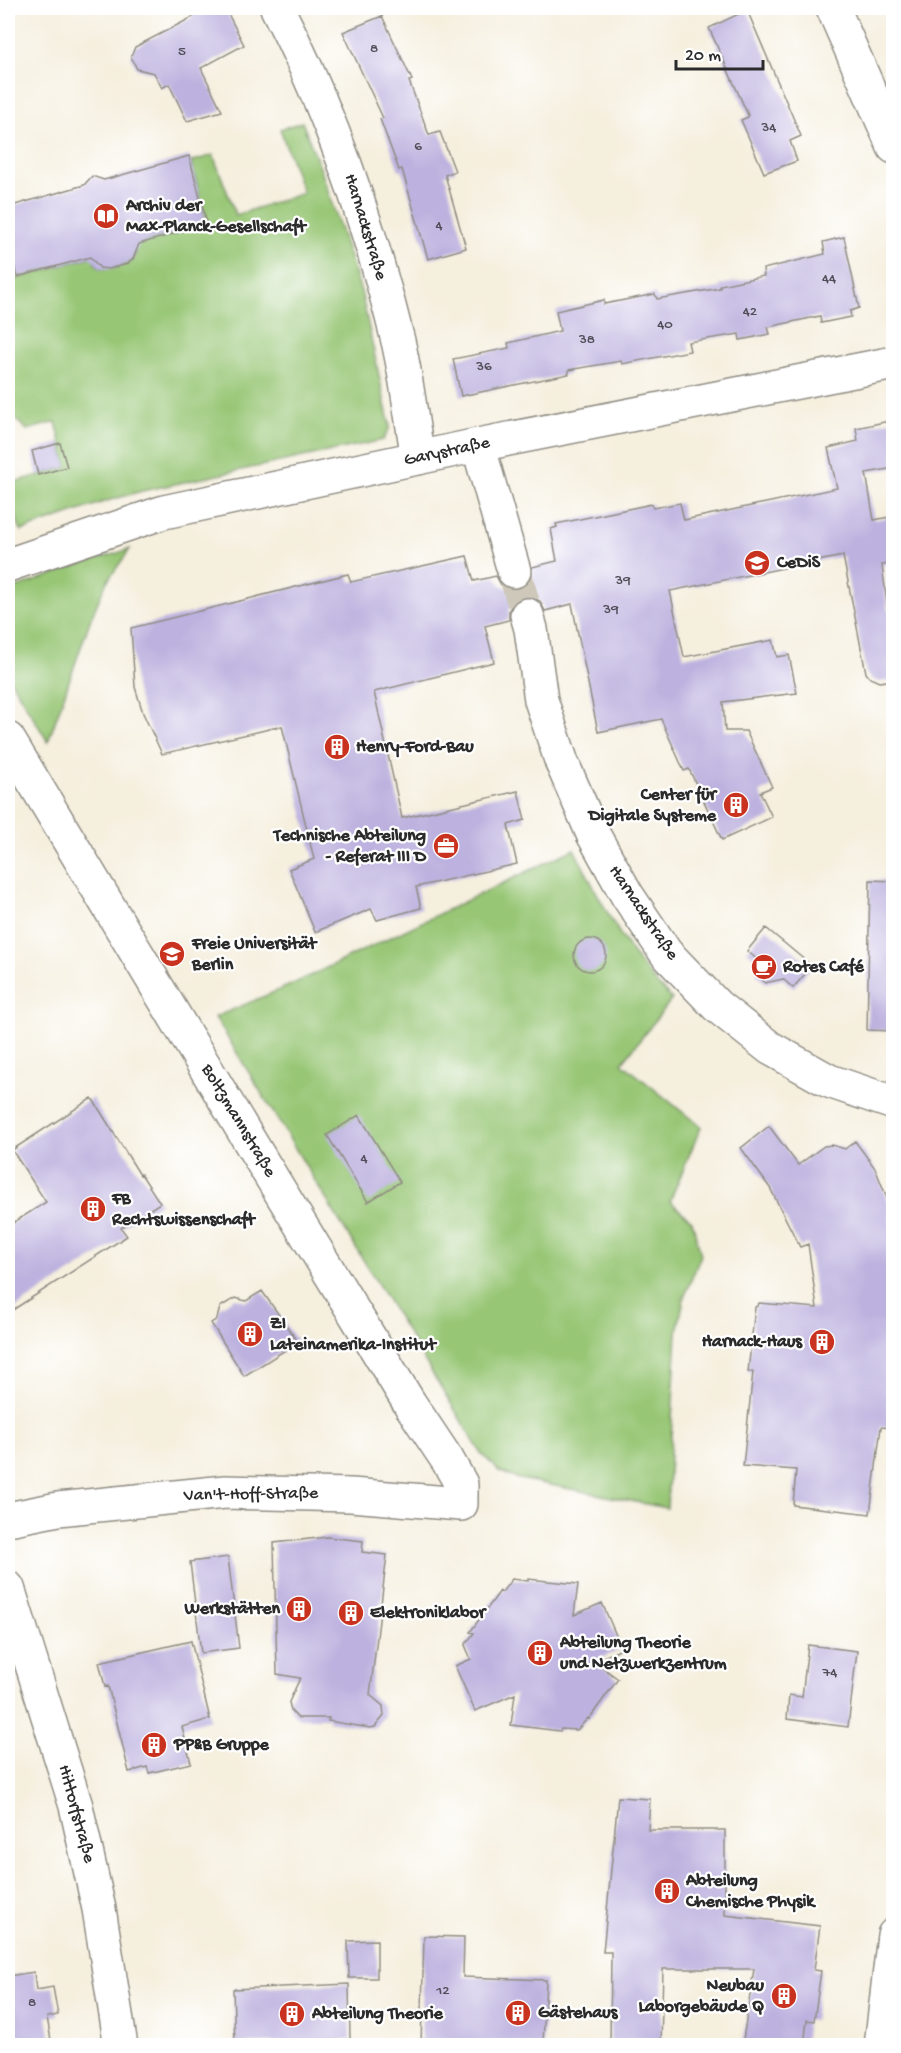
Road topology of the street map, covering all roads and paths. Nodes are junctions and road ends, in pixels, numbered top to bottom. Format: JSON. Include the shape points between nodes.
{"nodes":[{"id":1,"x":277,"y":8,"type":"edge"},
{"id":2,"x":833,"y":8,"type":"edge"},
{"id":3,"x":894,"y":147,"type":"edge"},
{"id":4,"x":894,"y":363,"type":"edge"},
{"id":5,"x":478,"y":445,"type":"junction"},
{"id":6,"x":418,"y":458,"type":"junction"},
{"id":7,"x":8,"y":565,"type":"edge"},
{"id":8,"x":514,"y":571,"type":"tunnel mouth"},
{"id":9,"x":527,"y":615,"type":"tunnel mouth"},
{"id":10,"x":8,"y":739,"type":"edge"},
{"id":11,"x":894,"y":1103,"type":"edge"},
{"id":12,"x":461,"y":1504,"type":"joint"},
{"id":13,"x":8,"y":1519,"type":"edge"},
{"id":14,"x":8,"y":1588,"type":"edge"},
{"id":15,"x":894,"y":1935,"type":"edge"},
{"id":16,"x":121,"y":2046,"type":"edge"},
{"id":17,"x":881,"y":2046,"type":"edge"}],
"edges":[{"from":1,"to":6,"type":"street","name":"Harnackstraße","via":[[300,53],[344,161],[374,251],[398,343]]},
{"from":2,"to":3,"type":"street"},
{"from":4,"to":5,"type":"street","name":"Garystraße"},
{"from":5,"to":6,"type":"street","name":"Garystraße"},
{"from":5,"to":8,"type":"street"},
{"from":6,"to":7,"type":"street","name":"Garystraße","via":[[164,512]]},
{"from":9,"to":11,"type":"street","name":"Harnackstraße","via":[[541,700],[562,764],[593,834],[666,953],[717,1006],[770,1048],[829,1081]]},
{"from":10,"to":12,"type":"street","name":"Boltzmannstraße","via":[[294,1215],[448,1461],[460,1484]]},
{"from":12,"to":13,"type":"street","name":"Van't-Hoff-Straße","via":[[351,1495],[225,1492],[58,1509]]},
{"from":14,"to":16,"type":"street","name":"Hittorfstraße","via":[[76,1806],[99,1909]]},
{"from":15,"to":17,"type":"street"}]}
